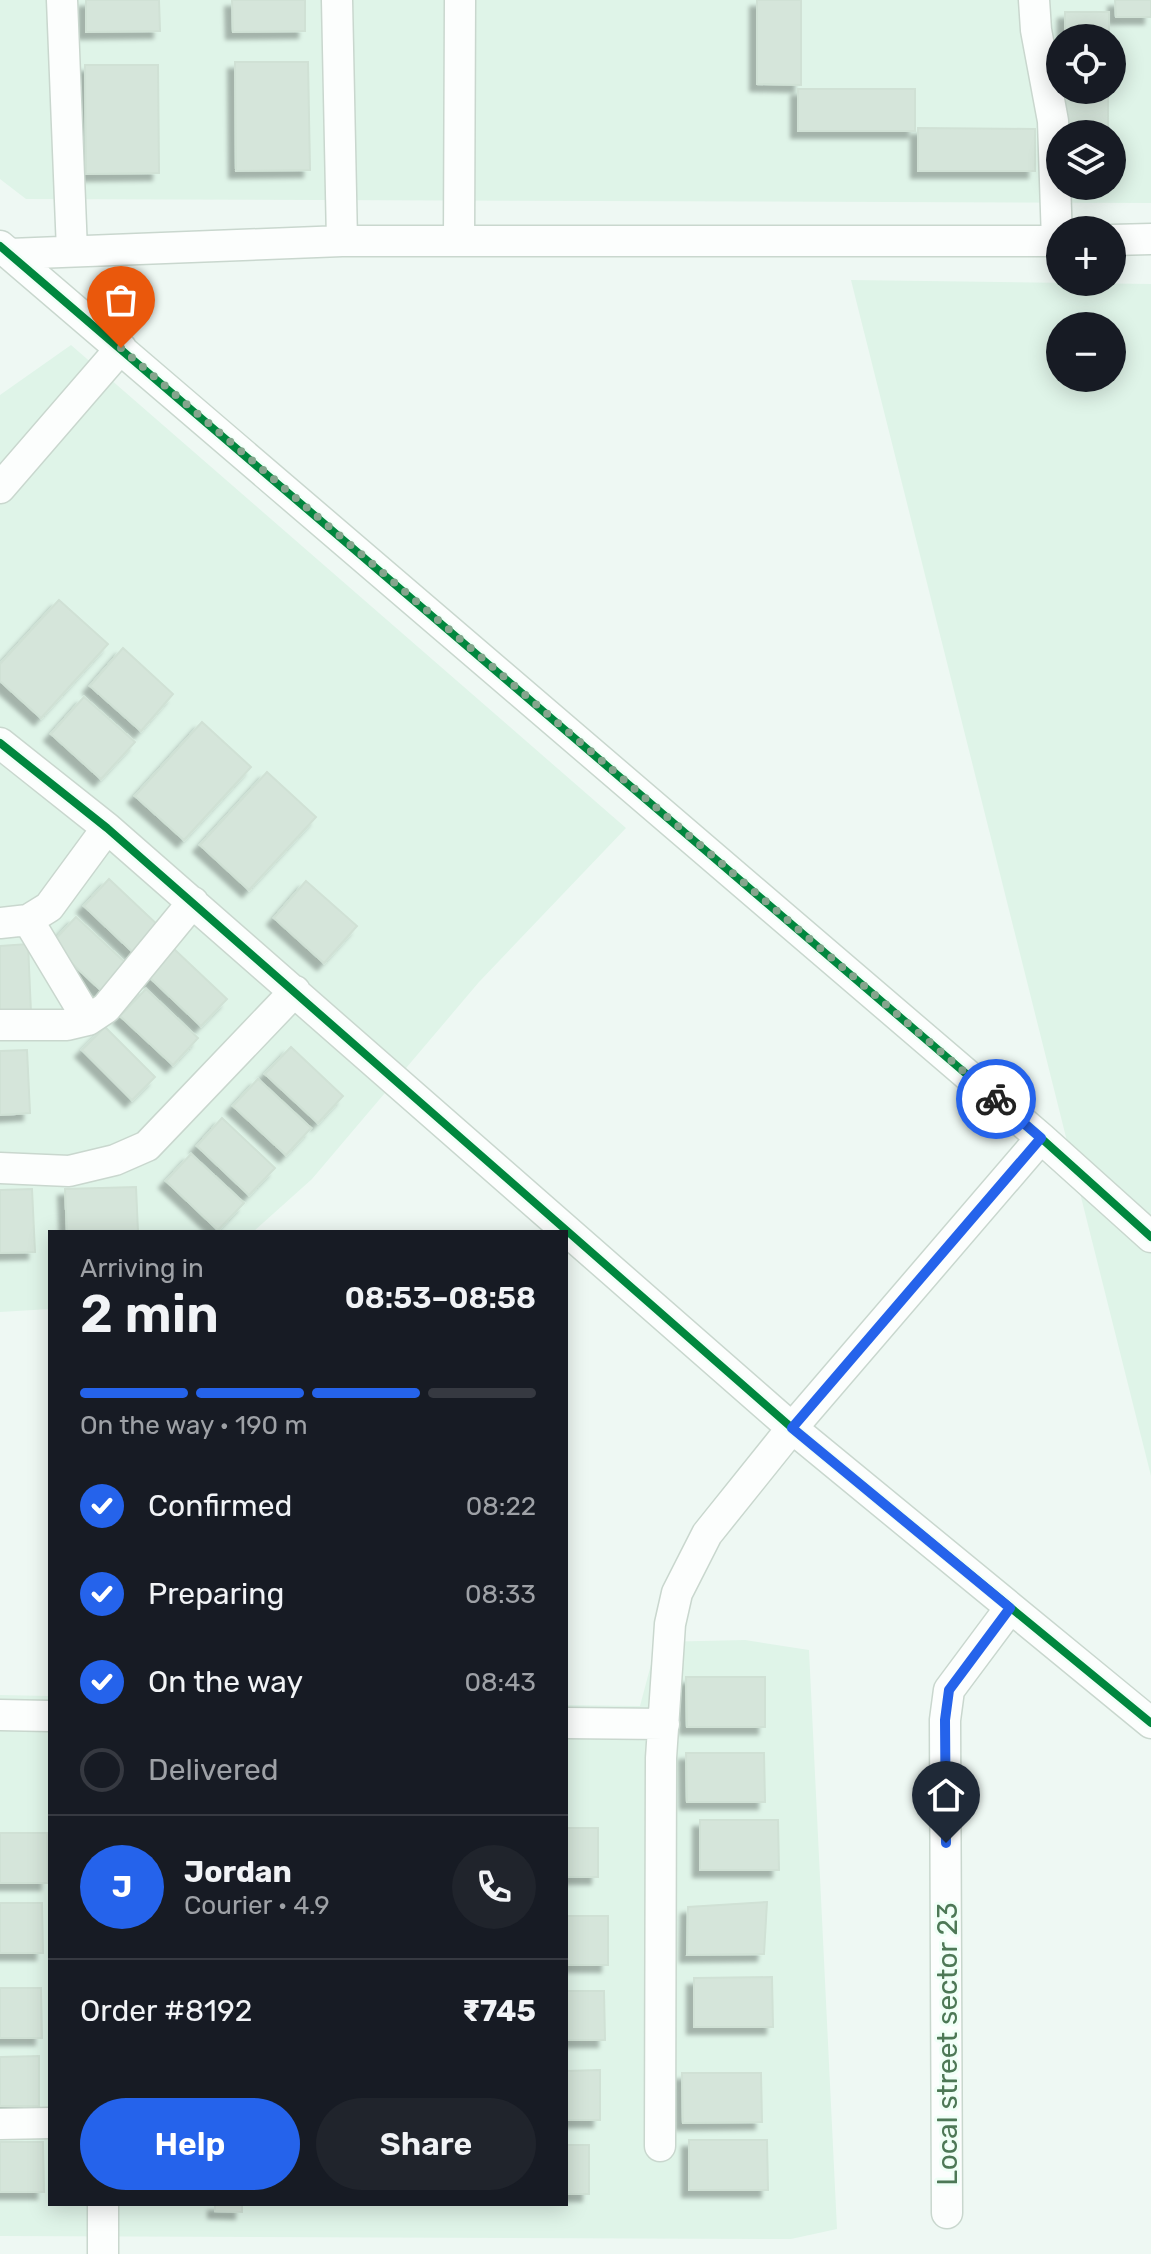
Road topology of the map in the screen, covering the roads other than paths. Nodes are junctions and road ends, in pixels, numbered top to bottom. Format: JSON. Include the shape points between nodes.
{"nodes":[{"id":1,"x":62,"y":0,"type":"edge"},
{"id":2,"x":337,"y":0,"type":"edge"},
{"id":3,"x":460,"y":0,"type":"edge"},
{"id":4,"x":1034,"y":0,"type":"edge"},
{"id":5,"x":1058,"y":216,"type":"edge"},
{"id":6,"x":1151,"y":239,"type":"edge"},
{"id":7,"x":459,"y":240,"type":"junction"},
{"id":8,"x":1126,"y":240,"type":"edge"},
{"id":9,"x":342,"y":241,"type":"junction"},
{"id":10,"x":1046,"y":241,"type":"edge"},
{"id":11,"x":5,"y":250,"type":"edge"},
{"id":12,"x":72,"y":251,"type":"junction"},
{"id":13,"x":121,"y":348,"type":"junction"},
{"id":14,"x":0,"y":488,"type":"edge"},
{"id":15,"x":0,"y":743,"type":"edge"},
{"id":16,"x":107,"y":828,"type":"junction"},
{"id":17,"x":193,"y":902,"type":"junction"},
{"id":18,"x":14,"y":922,"type":"edge"},
{"id":19,"x":295,"y":991,"type":"junction"},
{"id":20,"x":88,"y":1020,"type":"junction"},
{"id":21,"x":0,"y":1025,"type":"edge"},
{"id":22,"x":1041,"y":1138,"type":"junction"},
{"id":23,"x":0,"y":1168,"type":"edge"},
{"id":24,"x":567,"y":1230,"type":"edge"},
{"id":25,"x":568,"y":1231,"type":"edge"},
{"id":26,"x":1151,"y":1237,"type":"edge"},
{"id":27,"x":792,"y":1428,"type":"junction"},
{"id":28,"x":1010,"y":1608,"type":"junction"},
{"id":29,"x":0,"y":1715,"type":"edge"},
{"id":30,"x":48,"y":1716,"type":"edge"},
{"id":31,"x":568,"y":1723,"type":"edge"},
{"id":32,"x":1151,"y":1723,"type":"edge"},
{"id":33,"x":664,"y":1724,"type":"junction"},
{"id":34,"x":48,"y":2123,"type":"edge"},
{"id":35,"x":0,"y":2124,"type":"edge"},
{"id":36,"x":660,"y":2146,"type":"dead end"},
{"id":37,"x":103,"y":2206,"type":"edge"},
{"id":38,"x":947,"y":2213,"type":"dead end"},
{"id":39,"x":103,"y":2254,"type":"edge"}],
"edges":[{"from":1,"to":12,"type":"street"},
{"from":2,"to":9,"type":"street"},
{"from":3,"to":7,"type":"street"},
{"from":4,"to":5,"type":"street","via":[[1053,121]]},
{"from":6,"to":8,"type":"street"},
{"from":7,"to":9,"type":"street"},
{"from":7,"to":10,"type":"street"},
{"from":9,"to":12,"type":"street"},
{"from":11,"to":12,"type":"street"},
{"from":11,"to":13,"type":"street"},
{"from":13,"to":14,"type":"street"},
{"from":13,"to":22,"type":"street"},
{"from":15,"to":16,"type":"street"},
{"from":16,"to":17,"type":"street"},
{"from":16,"to":18,"type":"street","via":[[49,907]]},
{"from":17,"to":19,"type":"street"},
{"from":17,"to":20,"type":"street","via":[[106,1008]]},
{"from":18,"to":20,"type":"street"},
{"from":19,"to":23,"type":"street","via":[[147,1146],[69,1171]]},
{"from":19,"to":24,"type":"street"},
{"from":20,"to":21,"type":"street"},
{"from":22,"to":26,"type":"street"},
{"from":22,"to":27,"type":"street"},
{"from":25,"to":27,"type":"street"},
{"from":27,"to":28,"type":"street"},
{"from":27,"to":33,"type":"street","via":[[707,1534],[677,1593]]},
{"from":28,"to":32,"type":"street"},
{"from":28,"to":38,"type":"street","name":"Local street sector 23","via":[[949,1690],[945,1720]]},
{"from":29,"to":30,"type":"street"},
{"from":31,"to":33,"type":"street"},
{"from":33,"to":36,"type":"street"},
{"from":34,"to":35,"type":"street"},
{"from":37,"to":39,"type":"street"}]}
